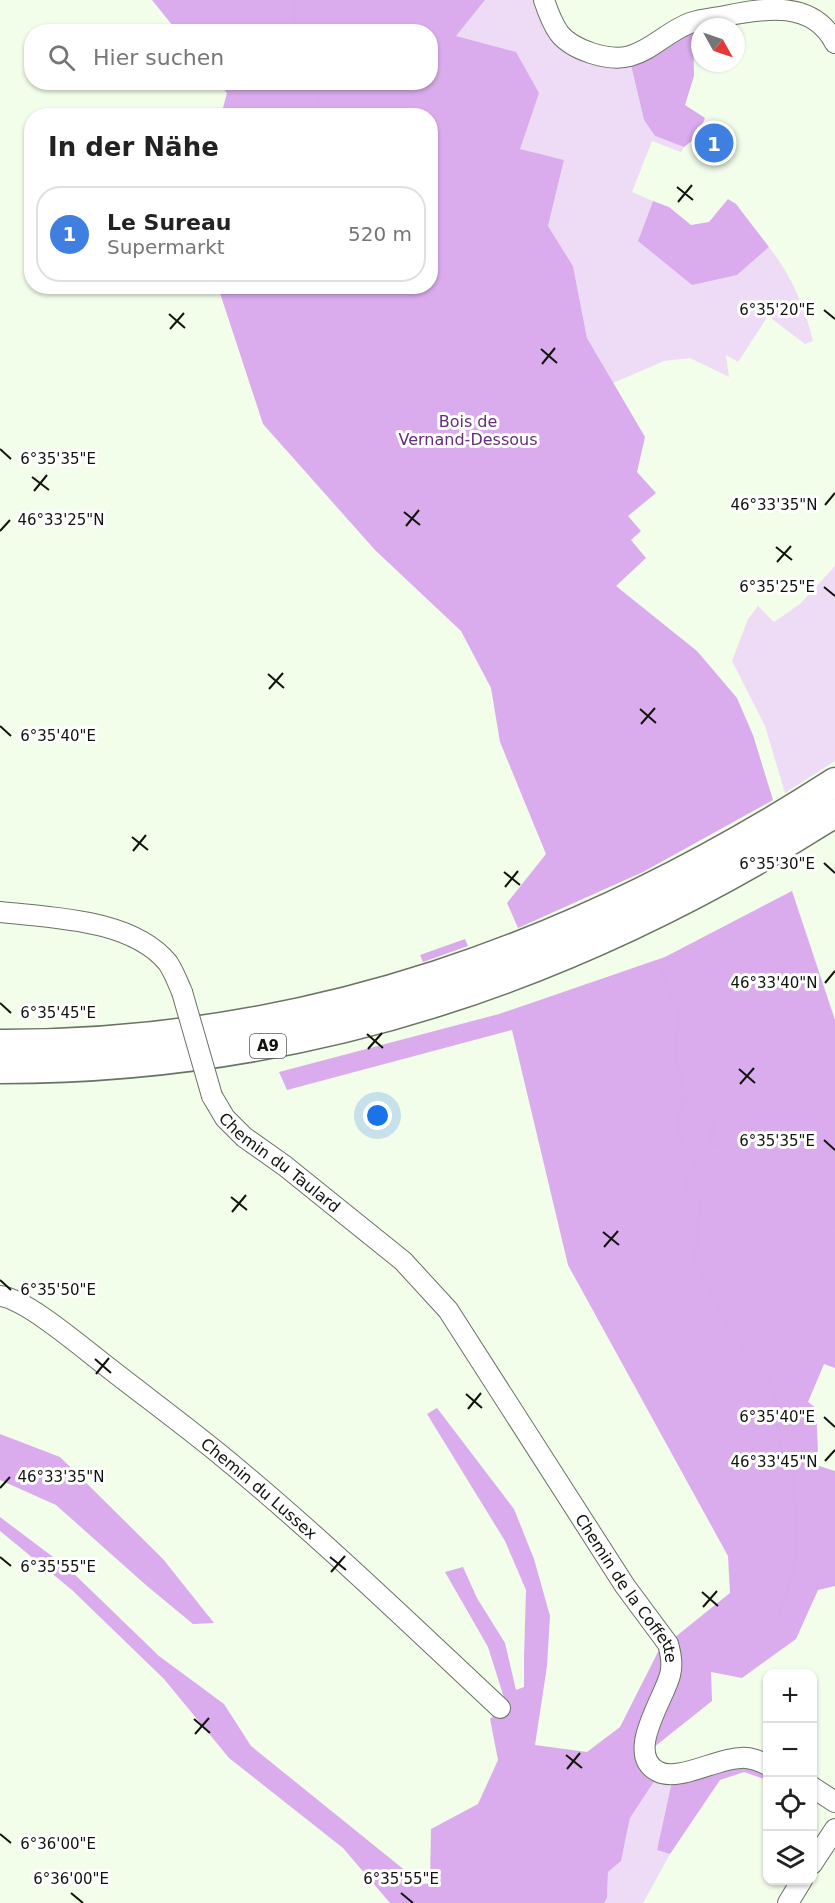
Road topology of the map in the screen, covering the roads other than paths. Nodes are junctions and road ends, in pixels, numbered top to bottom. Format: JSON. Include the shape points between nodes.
{"nodes":[{"id":1,"x":544,"y":0,"type":"edge"},
{"id":2,"x":835,"y":44,"type":"edge"},
{"id":3,"x":835,"y":782,"type":"edge"},
{"id":4,"x":835,"y":813,"type":"edge"},
{"id":5,"x":804,"y":817,"type":"junction"},
{"id":6,"x":0,"y":912,"type":"edge"},
{"id":7,"x":522,"y":960,"type":"junction"},
{"id":8,"x":0,"y":1044,"type":"edge"},
{"id":9,"x":0,"y":1069,"type":"edge"},
{"id":10,"x":0,"y":1296,"type":"edge"},
{"id":11,"x":550,"y":1472,"type":"joint"},
{"id":12,"x":500,"y":1707,"type":"dead end"},
{"id":13,"x":763,"y":1762,"type":"edge"},
{"id":14,"x":817,"y":1790,"type":"edge"},
{"id":15,"x":835,"y":1802,"type":"edge"},
{"id":16,"x":835,"y":1829,"type":"edge"},
{"id":17,"x":817,"y":1858,"type":"edge"},
{"id":18,"x":799,"y":1885,"type":"edge"},
{"id":19,"x":788,"y":1903,"type":"edge"}],
"edges":[{"from":1,"to":2,"type":"street","via":[[560,35],[603,57],[629,57],[692,22],[776,9],[795,11],[815,21]]},
{"from":3,"to":5,"type":"highway","number":"A9"},
{"from":4,"to":5,"type":"highway","number":"A9"},
{"from":5,"to":7,"type":"highway","number":"A9","via":[[585,919]]},
{"from":6,"to":11,"type":"street","name":"Chemin du Taulard","bridge":true,"via":[[120,930],[139,938],[169,964],[182,992],[212,1096],[225,1119],[403,1261],[448,1310]]},
{"from":7,"to":8,"type":"highway","number":"A9","via":[[249,1023],[122,1039]]},
{"from":7,"to":9,"type":"highway","number":"A9","via":[[470,993],[282,1043],[135,1063]]},
{"from":10,"to":12,"type":"street","name":"Chemin du Lussex","via":[[9,1297],[59,1329],[217,1452]]},
{"from":11,"to":13,"type":"street","name":"Chemin de la Coffette","via":[[668,1644],[672,1664],[650,1720],[644,1750],[649,1763],[667,1775],[741,1758]]},
{"from":14,"to":15,"type":"street"},
{"from":16,"to":17,"type":"street"},
{"from":18,"to":19,"type":"street"}]}
